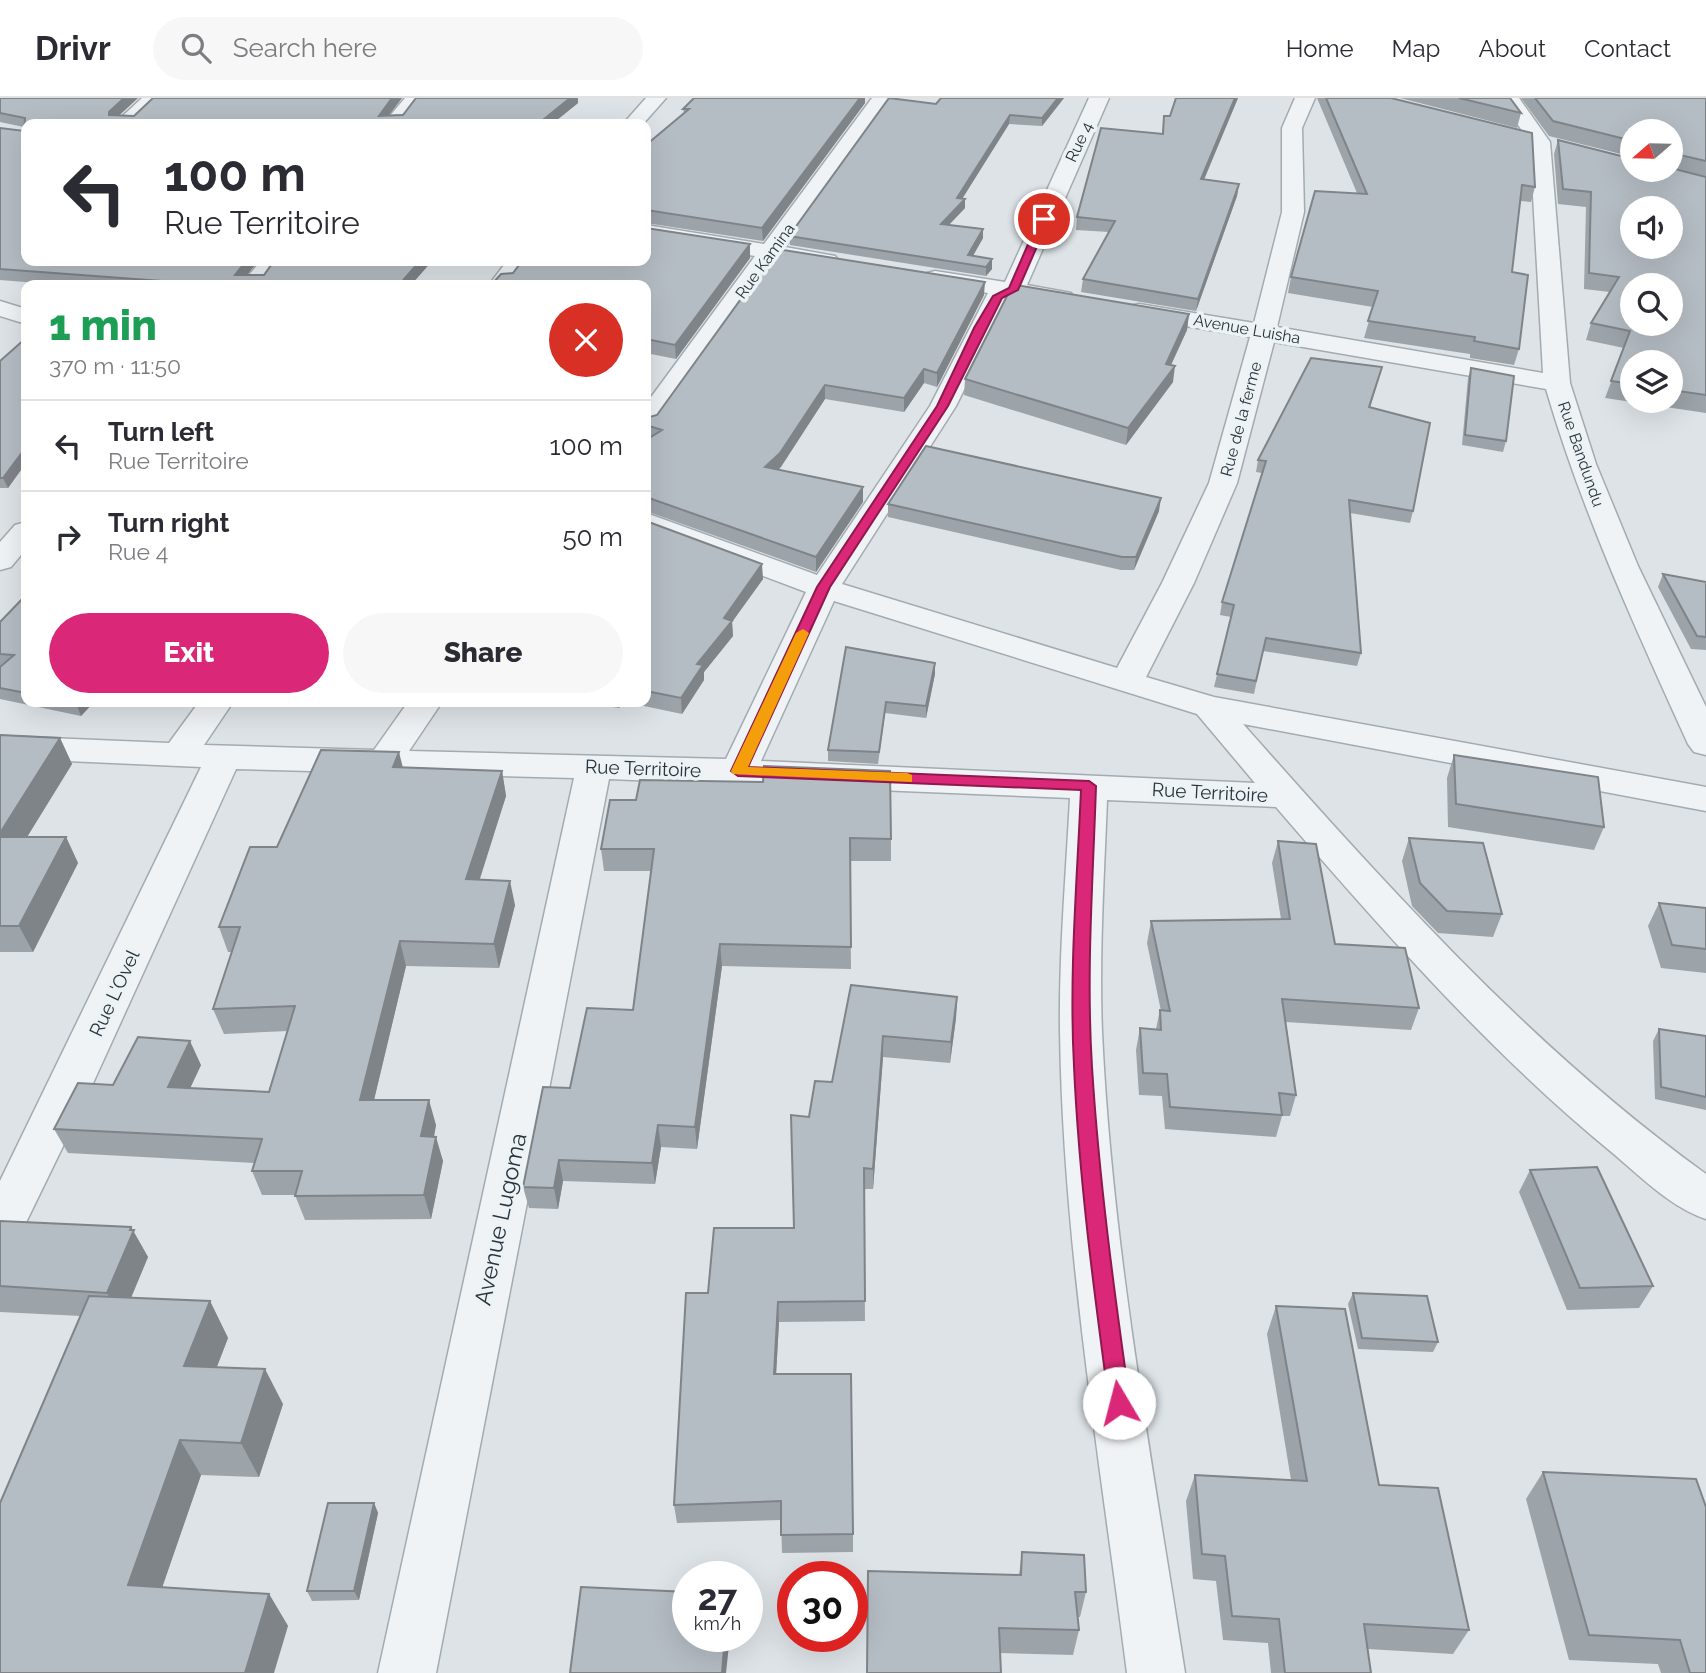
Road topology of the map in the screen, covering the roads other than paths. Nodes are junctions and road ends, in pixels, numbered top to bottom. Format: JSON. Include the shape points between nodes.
{"nodes":[{"id":1,"x":153,"y":98,"type":"edge"},
{"id":2,"x":415,"y":98,"type":"edge"},
{"id":3,"x":656,"y":98,"type":"edge"},
{"id":4,"x":881,"y":98,"type":"edge"},
{"id":5,"x":1099,"y":98,"type":"edge"},
{"id":6,"x":1305,"y":98,"type":"edge"},
{"id":7,"x":1509,"y":98,"type":"edge"},
{"id":8,"x":130,"y":119,"type":"edge"},
{"id":9,"x":397,"y":119,"type":"edge"},
{"id":10,"x":638,"y":119,"type":"edge"},
{"id":11,"x":651,"y":233,"type":"edge"},
{"id":12,"x":771,"y":253,"type":"junction"},
{"id":13,"x":851,"y":265,"type":"edge"},
{"id":14,"x":269,"y":266,"type":"edge"},
{"id":15,"x":905,"y":273,"type":"edge"},
{"id":16,"x":256,"y":280,"type":"edge"},
{"id":17,"x":1013,"y":290,"type":"junction"},
{"id":18,"x":1079,"y":301,"type":"edge"},
{"id":19,"x":1119,"y":307,"type":"edge"},
{"id":20,"x":0,"y":308,"type":"edge"},
{"id":21,"x":21,"y":315,"type":"edge"},
{"id":22,"x":1265,"y":332,"type":"junction"},
{"id":23,"x":1557,"y":383,"type":"junction"},
{"id":24,"x":651,"y":415,"type":"edge"},
{"id":25,"x":651,"y":524,"type":"edge"},
{"id":26,"x":21,"y":537,"type":"edge"},
{"id":27,"x":0,"y":561,"type":"edge"},
{"id":28,"x":824,"y":587,"type":"junction"},
{"id":29,"x":1126,"y":683,"type":"junction"},
{"id":30,"x":213,"y":707,"type":"edge"},
{"id":31,"x":422,"y":707,"type":"edge"},
{"id":32,"x":1209,"y":707,"type":"junction"},
{"id":33,"x":1706,"y":744,"type":"edge"},
{"id":34,"x":3,"y":752,"type":"edge"},
{"id":35,"x":180,"y":754,"type":"junction"},
{"id":36,"x":225,"y":757,"type":"junction"},
{"id":37,"x":385,"y":760,"type":"junction"},
{"id":38,"x":594,"y":766,"type":"junction"},
{"id":39,"x":738,"y":771,"type":"junction"},
{"id":40,"x":1089,"y":786,"type":"junction"},
{"id":41,"x":1286,"y":796,"type":"junction"},
{"id":42,"x":1706,"y":799,"type":"edge"},
{"id":43,"x":1706,"y":1200,"type":"edge"},
{"id":44,"x":0,"y":1227,"type":"edge"},
{"id":45,"x":407,"y":1673,"type":"edge"},
{"id":46,"x":1156,"y":1673,"type":"edge"}],
"edges":[{"from":1,"to":8,"type":"street"},
{"from":2,"to":9,"type":"street"},
{"from":3,"to":10,"type":"street"},
{"from":4,"to":12,"type":"street","name":"Rue Kamina"},
{"from":5,"to":17,"type":"street","name":"Rue 4"},
{"from":6,"to":22,"type":"street","name":"Rue de la ferme","via":[[1292,128],[1293,212]]},
{"from":7,"to":23,"type":"street","name":"Rue Bandundu","via":[[1540,142]]},
{"from":11,"to":12,"type":"street"},
{"from":12,"to":13,"type":"street"},
{"from":12,"to":24,"type":"street","name":"Rue Kamina"},
{"from":14,"to":16,"type":"street"},
{"from":15,"to":17,"type":"street"},
{"from":17,"to":18,"type":"street"},
{"from":17,"to":28,"type":"street","name":"Rue 4","via":[[998,296],[943,406]]},
{"from":19,"to":22,"type":"street","name":"Avenue Luisha"},
{"from":20,"to":21,"type":"street"},
{"from":22,"to":23,"type":"street","name":"Avenue Luisha"},
{"from":22,"to":29,"type":"street","name":"Rue de la ferme","via":[[1223,483]]},
{"from":23,"to":33,"type":"street","name":"Rue Bandundu","via":[[1582,464],[1623,566]]},
{"from":25,"to":28,"type":"street"},
{"from":26,"to":27,"type":"street"},
{"from":28,"to":29,"type":"street"},
{"from":28,"to":39,"type":"street","name":"Rue 4"},
{"from":29,"to":32,"type":"street"},
{"from":30,"to":35,"type":"street"},
{"from":31,"to":37,"type":"street"},
{"from":32,"to":41,"type":"street"},
{"from":32,"to":42,"type":"street"},
{"from":34,"to":35,"type":"street","name":"Rue Territoire"},
{"from":35,"to":36,"type":"street","name":"Rue Territoire"},
{"from":36,"to":37,"type":"street","name":"Rue Territoire"},
{"from":36,"to":44,"type":"street","name":"Rue L'Ovel"},
{"from":37,"to":38,"type":"street","name":"Rue Territoire"},
{"from":38,"to":39,"type":"street","name":"Rue Territoire"},
{"from":38,"to":45,"type":"street","name":"Avenue Lugoma"},
{"from":39,"to":40,"type":"street","name":"Rue Territoire"},
{"from":40,"to":41,"type":"street","name":"Rue Territoire"},
{"from":40,"to":46,"type":"street","via":[[1082,935],[1083,1065],[1097,1242]]},
{"from":41,"to":43,"type":"street","via":[[1523,1049],[1640,1151]]}]}
